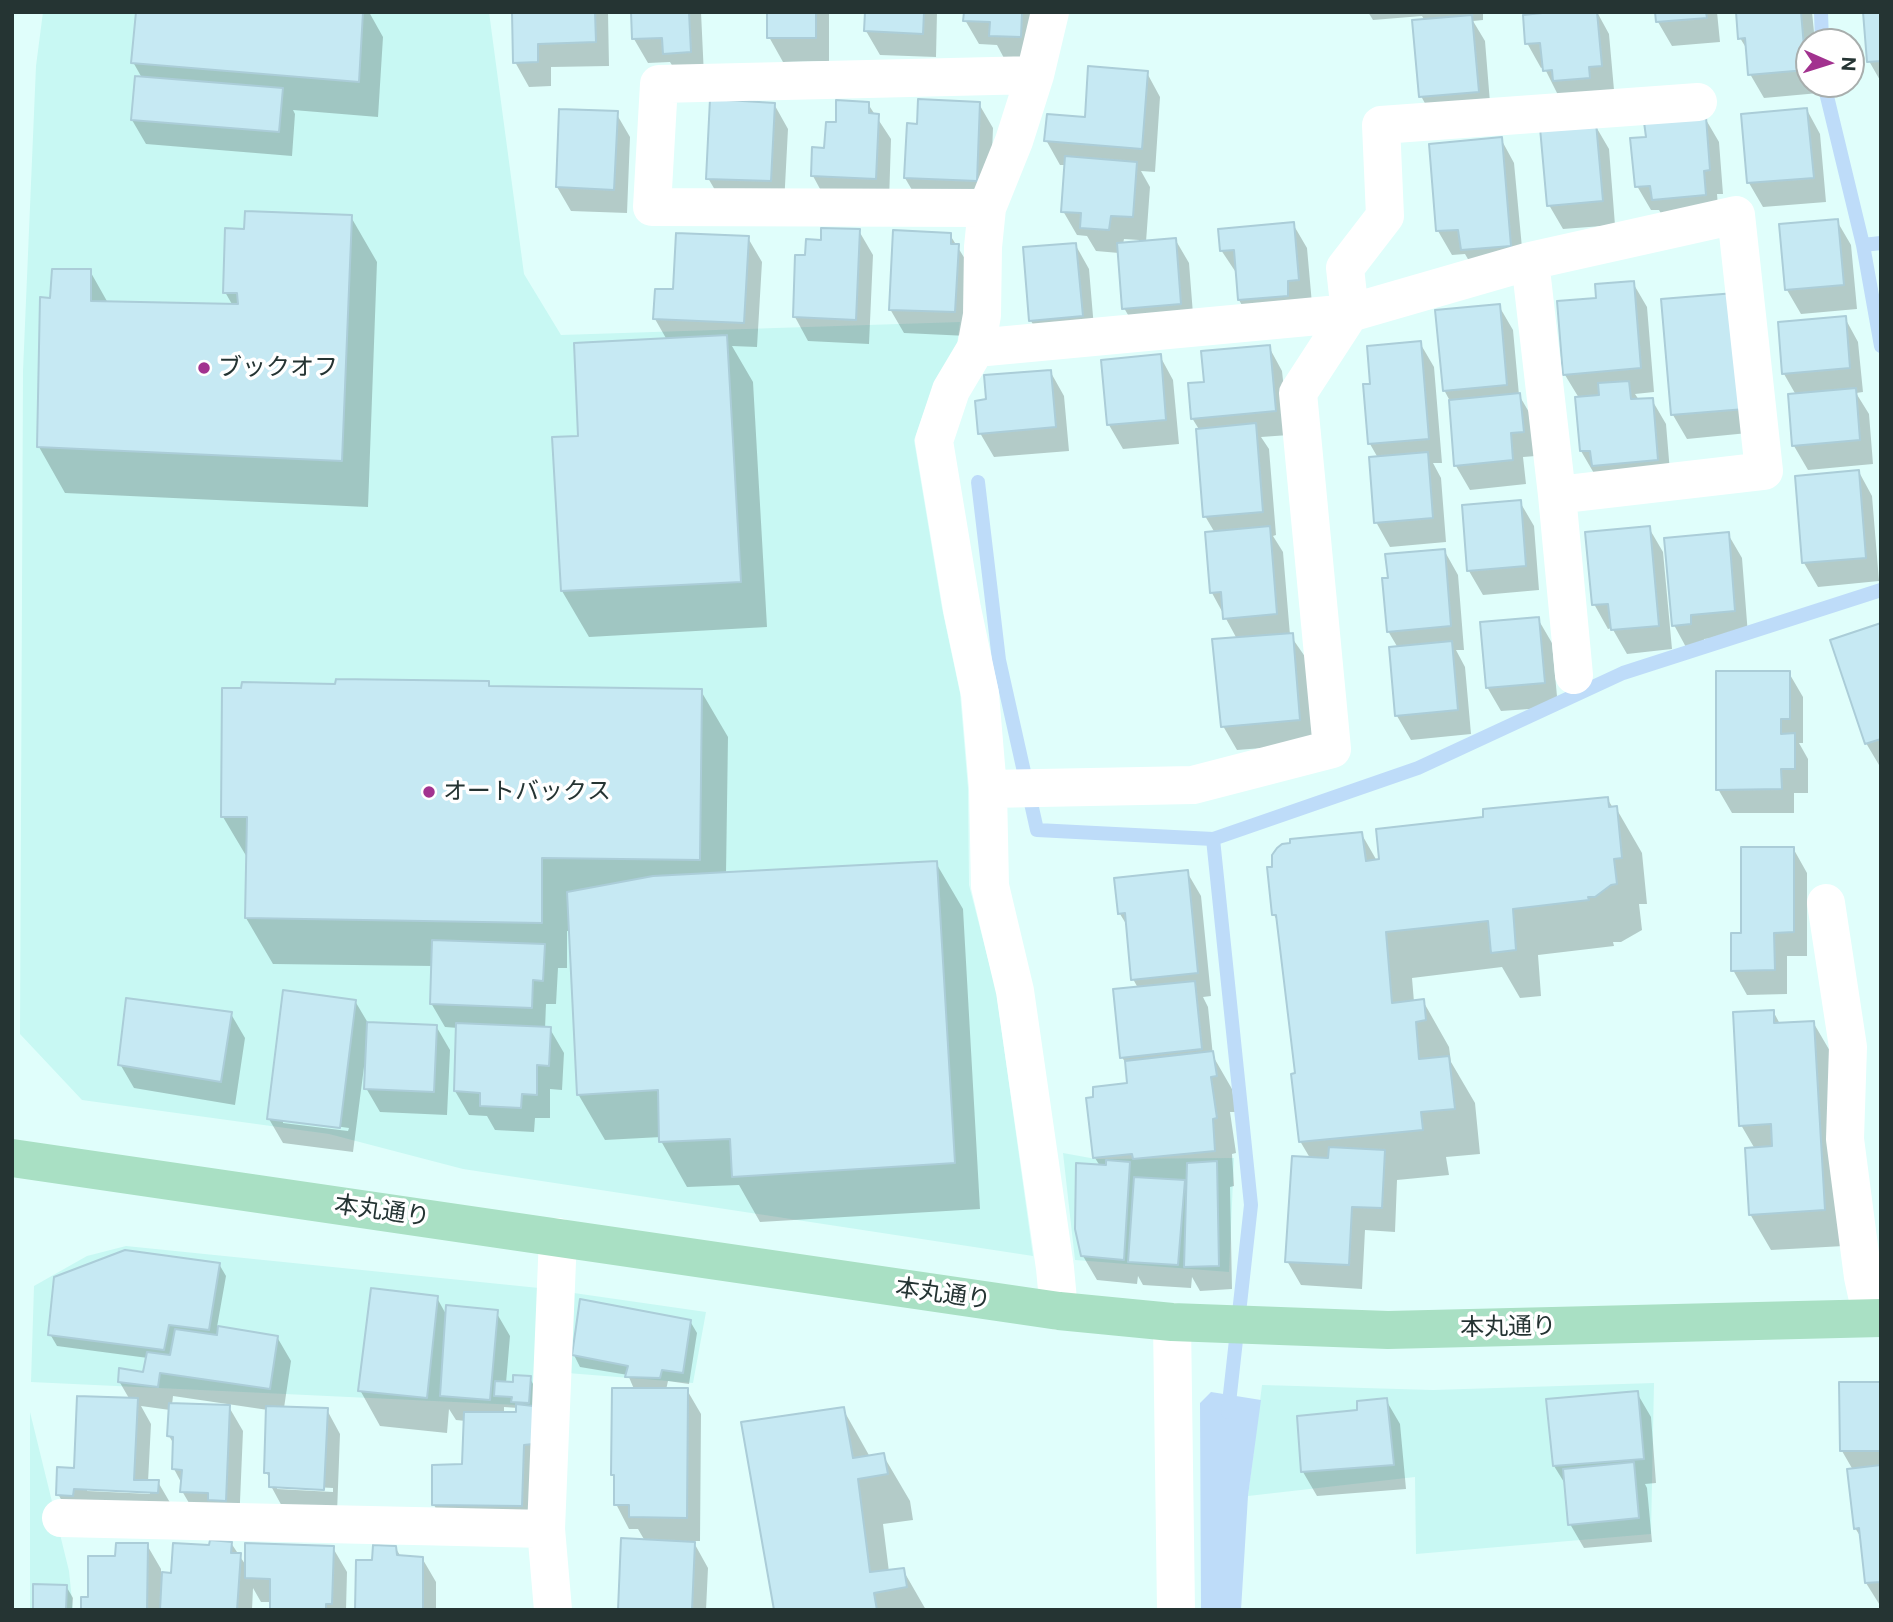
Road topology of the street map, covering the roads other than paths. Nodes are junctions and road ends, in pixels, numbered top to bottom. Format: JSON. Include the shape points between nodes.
{"nodes":[{"id":1,"x":1050,"y":12,"type":"edge"},
{"id":2,"x":1035,"y":75,"type":"junction"},
{"id":3,"x":1698,"y":102,"type":"dead end"},
{"id":4,"x":987,"y":208,"type":"junction"},
{"id":5,"x":1530,"y":261,"type":"junction"},
{"id":6,"x":1350,"y":313,"type":"junction"},
{"id":7,"x":976,"y":348,"type":"junction"},
{"id":8,"x":1557,"y":495,"type":"junction"},
{"id":9,"x":1574,"y":675,"type":"dead end"},
{"id":10,"x":988,"y":789,"type":"junction"},
{"id":11,"x":1826,"y":903,"type":"dead end"},
{"id":12,"x":12,"y":1158,"type":"edge"},
{"id":13,"x":558,"y":1237,"type":"junction"},
{"id":14,"x":1059,"y":1311,"type":"junction"},
{"id":15,"x":1876,"y":1318,"type":"edge"},
{"id":16,"x":1172,"y":1322,"type":"junction"},
{"id":17,"x":61,"y":1518,"type":"dead end"},
{"id":18,"x":547,"y":1529,"type":"junction"},
{"id":19,"x":553,"y":1610,"type":"edge"},
{"id":20,"x":1176,"y":1610,"type":"edge"}],
"edges":[{"from":1,"to":2,"type":"street"},
{"from":2,"to":4,"type":"street"},
{"from":2,"to":4,"type":"street","via":[[659,84],[652,207]]},
{"from":3,"to":6,"type":"street","via":[[1381,125],[1385,216],[1345,268]]},
{"from":4,"to":7,"type":"street"},
{"from":5,"to":6,"type":"street"},
{"from":5,"to":8,"type":"street"},
{"from":5,"to":8,"type":"street","via":[[1736,215],[1764,471]]},
{"from":6,"to":7,"type":"street"},
{"from":6,"to":10,"type":"street","via":[[1298,394],[1332,749],[1194,785]]},
{"from":7,"to":10,"type":"street","via":[[951,390],[934,441],[980,694]]},
{"from":8,"to":9,"type":"street"},
{"from":10,"to":14,"type":"street","via":[[990,886],[1015,991]]},
{"from":11,"to":15,"type":"street","via":[[1848,1047],[1845,1139],[1863,1277]]},
{"from":12,"to":13,"type":"main road","name":"本丸通り"},
{"from":13,"to":14,"type":"main road","name":"本丸通り"},
{"from":13,"to":18,"type":"street"},
{"from":14,"to":16,"type":"main road","name":"本丸通り"},
{"from":15,"to":16,"type":"main road","name":"本丸通り","via":[[1388,1330]]},
{"from":16,"to":20,"type":"street"},
{"from":17,"to":18,"type":"street"},
{"from":18,"to":19,"type":"street"}]}
